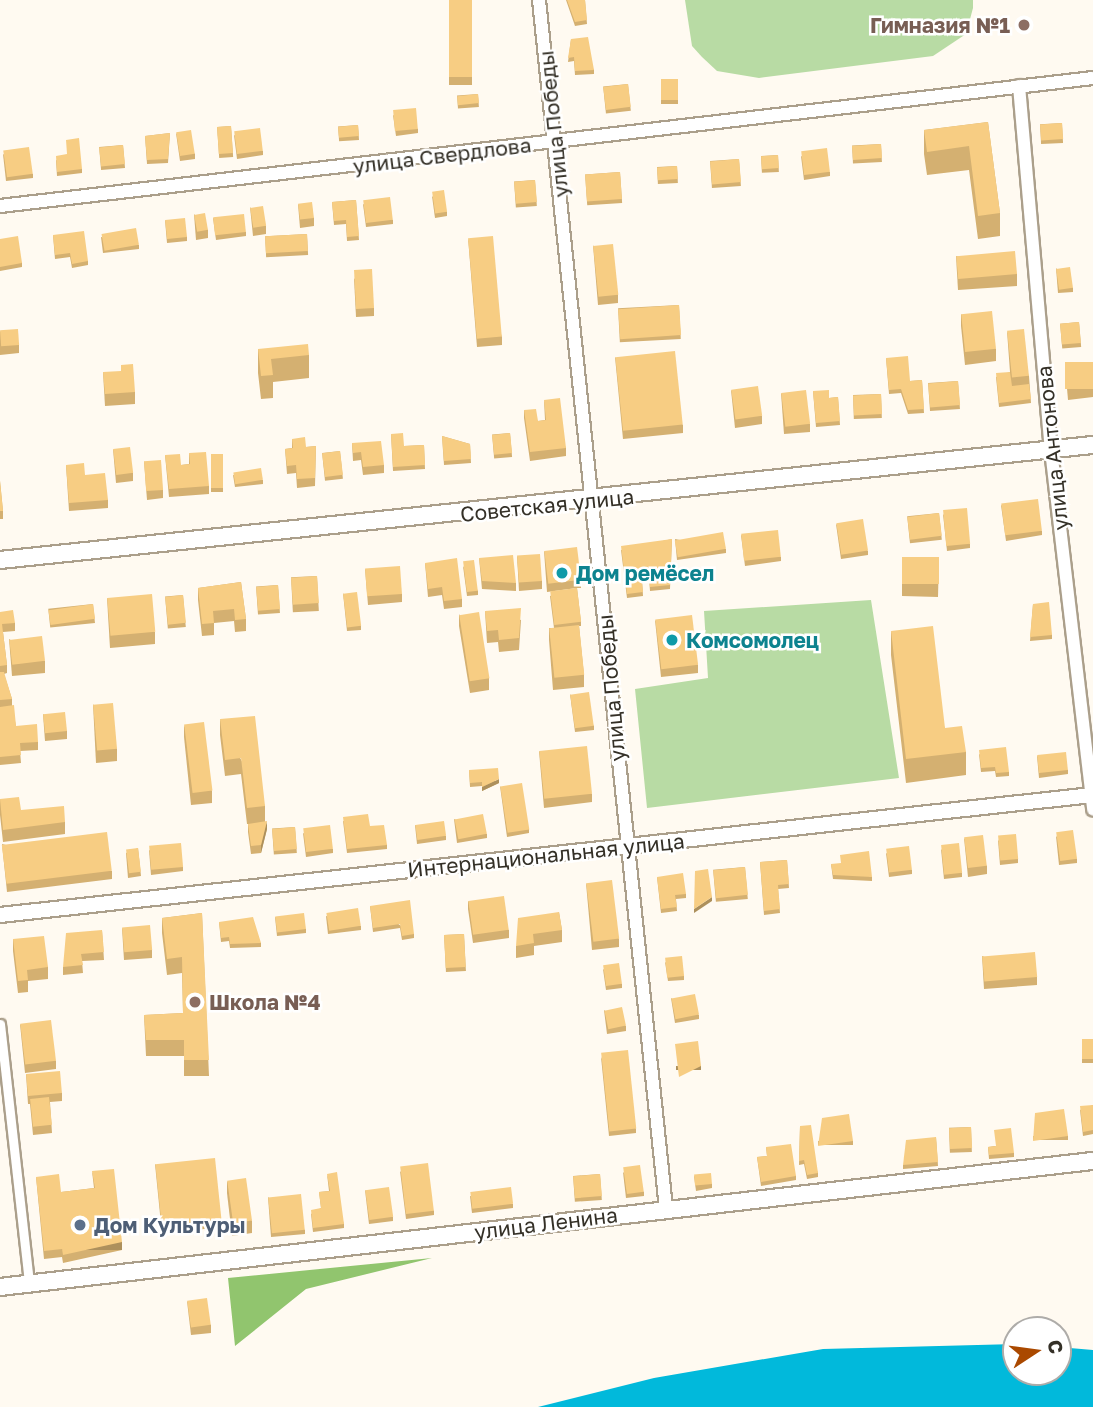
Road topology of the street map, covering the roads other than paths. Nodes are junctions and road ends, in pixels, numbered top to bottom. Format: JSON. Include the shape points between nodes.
{"nodes":[{"id":1,"x":539,"y":0,"type":"edge"},
{"id":2,"x":1093,"y":78,"type":"edge"},
{"id":3,"x":1019,"y":86,"type":"junction"},
{"id":4,"x":555,"y":142,"type":"junction"},
{"id":5,"x":0,"y":206,"type":"edge"},
{"id":6,"x":1093,"y":445,"type":"edge"},
{"id":7,"x":1051,"y":450,"type":"junction"},
{"id":8,"x":595,"y":500,"type":"junction"},
{"id":9,"x":0,"y":560,"type":"edge"},
{"id":10,"x":1092,"y":800,"type":"edge"},
{"id":11,"x":625,"y":846,"type":"junction"},
{"id":12,"x":0,"y":915,"type":"edge"},
{"id":13,"x":0,"y":1024,"type":"edge"},
{"id":14,"x":1093,"y":1161,"type":"edge"},
{"id":15,"x":666,"y":1209,"type":"junction"},
{"id":16,"x":29,"y":1283,"type":"junction"},
{"id":17,"x":0,"y":1287,"type":"edge"}],
"edges":[{"from":1,"to":4,"type":"street","name":"улица Победы"},
{"from":2,"to":3,"type":"street","name":"улица Свердлова"},
{"from":3,"to":4,"type":"street","name":"улица Свердлова"},
{"from":3,"to":7,"type":"street","name":"улица Антонова"},
{"from":4,"to":5,"type":"street","name":"улица Свердлова"},
{"from":4,"to":8,"type":"street","name":"улица Победы"},
{"from":6,"to":7,"type":"main road","name":"Советская улица"},
{"from":7,"to":8,"type":"main road","name":"Советская улица"},
{"from":7,"to":10,"type":"street","name":"улица Антонова"},
{"from":8,"to":9,"type":"main road","name":"Советская улица"},
{"from":8,"to":11,"type":"street","name":"улица Победы"},
{"from":10,"to":11,"type":"street","name":"Интернациональная улица"},
{"from":11,"to":12,"type":"street","name":"Интернациональная улица"},
{"from":11,"to":15,"type":"street","name":"улица Победы"},
{"from":13,"to":16,"type":"street"},
{"from":14,"to":15,"type":"main road","name":"улица Ленина"},
{"from":15,"to":16,"type":"main road","name":"улица Ленина"},
{"from":16,"to":17,"type":"main road","name":"улица Ленина"}]}
